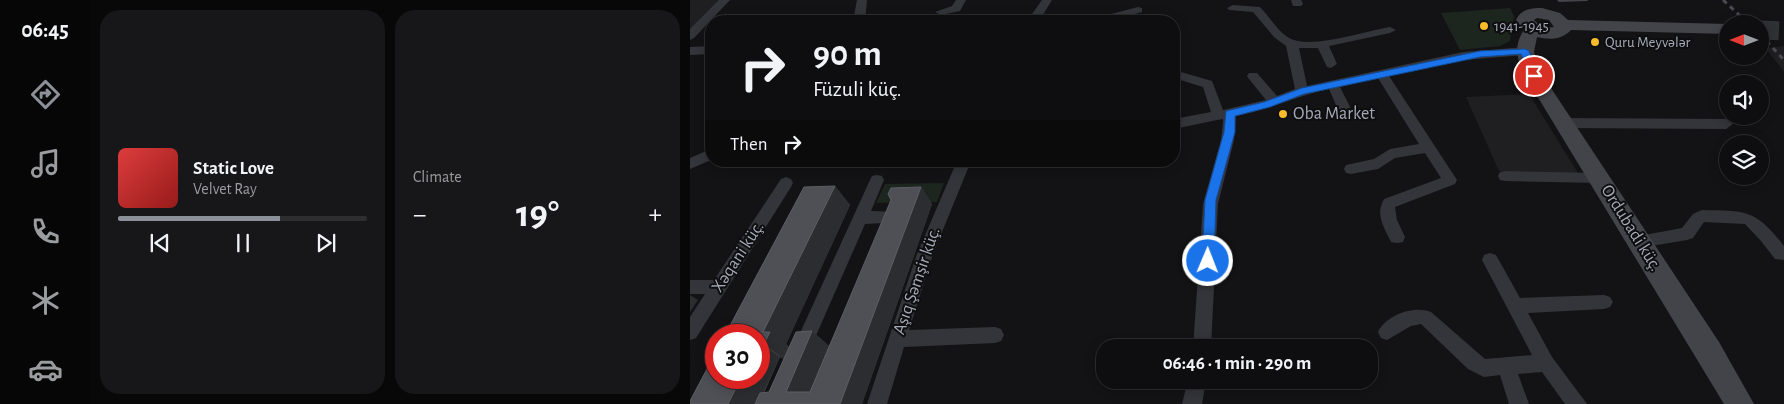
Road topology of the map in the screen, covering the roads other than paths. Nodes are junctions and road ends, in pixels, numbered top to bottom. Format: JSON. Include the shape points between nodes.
{"nodes":[{"id":1,"x":725,"y":0,"type":"edge"},
{"id":2,"x":862,"y":0,"type":"edge"},
{"id":3,"x":961,"y":0,"type":"edge"},
{"id":4,"x":1046,"y":0,"type":"edge"},
{"id":5,"x":1521,"y":0,"type":"edge"},
{"id":6,"x":1233,"y":8,"type":"dead end"},
{"id":7,"x":1138,"y":10,"type":"dead end"},
{"id":8,"x":941,"y":12,"type":"dead end"},
{"id":9,"x":710,"y":15,"type":"edge"},
{"id":10,"x":860,"y":15,"type":"edge"},
{"id":11,"x":1037,"y":15,"type":"edge"},
{"id":12,"x":1125,"y":15,"type":"edge"},
{"id":13,"x":705,"y":21,"type":"edge"},
{"id":14,"x":1534,"y":22,"type":"junction"},
{"id":15,"x":1390,"y":30,"type":"dead end"},
{"id":16,"x":1719,"y":30,"type":"edge"},
{"id":17,"x":690,"y":36,"type":"edge"},
{"id":18,"x":1292,"y":44,"type":"junction"},
{"id":19,"x":1322,"y":44,"type":"junction"},
{"id":20,"x":705,"y":50,"type":"edge"},
{"id":21,"x":690,"y":51,"type":"edge"},
{"id":22,"x":1525,"y":51,"type":"junction"},
{"id":23,"x":1331,"y":64,"type":"dead end"},
{"id":24,"x":1382,"y":74,"type":"junction"},
{"id":25,"x":1180,"y":75,"type":"edge"},
{"id":26,"x":1253,"y":76,"type":"dead end"},
{"id":27,"x":1333,"y":85,"type":"junction"},
{"id":28,"x":1302,"y":91,"type":"junction"},
{"id":29,"x":1274,"y":101,"type":"junction"},
{"id":30,"x":1345,"y":112,"type":"dead end"},
{"id":31,"x":1224,"y":114,"type":"junction"},
{"id":32,"x":1180,"y":123,"type":"edge"},
{"id":33,"x":1564,"y":123,"type":"junction"},
{"id":34,"x":1719,"y":124,"type":"edge"},
{"id":35,"x":1430,"y":147,"type":"junction"},
{"id":36,"x":705,"y":157,"type":"edge"},
{"id":37,"x":690,"y":164,"type":"edge"},
{"id":38,"x":961,"y":167,"type":"edge"},
{"id":39,"x":1351,"y":169,"type":"dead end"},
{"id":40,"x":1505,"y":176,"type":"dead end"},
{"id":41,"x":1599,"y":178,"type":"junction"},
{"id":42,"x":877,"y":180,"type":"dead end"},
{"id":43,"x":786,"y":182,"type":"dead end"},
{"id":44,"x":860,"y":218,"type":"junction"},
{"id":45,"x":1397,"y":236,"type":"dead end"},
{"id":46,"x":1639,"y":242,"type":"junction"},
{"id":47,"x":882,"y":243,"type":"edge"},
{"id":48,"x":1782,"y":254,"type":"dead end"},
{"id":49,"x":1490,"y":260,"type":"dead end"},
{"id":50,"x":690,"y":287,"type":"edge"},
{"id":51,"x":718,"y":287,"type":"junction"},
{"id":52,"x":1604,"y":302,"type":"dead end"},
{"id":53,"x":1516,"y":306,"type":"junction"},
{"id":54,"x":690,"y":332,"type":"edge"},
{"id":55,"x":1387,"y":332,"type":"dead end"},
{"id":56,"x":995,"y":335,"type":"dead end"},
{"id":57,"x":896,"y":339,"type":"junction"},
{"id":58,"x":1203,"y":339,"type":"edge"},
{"id":59,"x":1546,"y":363,"type":"junction"},
{"id":60,"x":1506,"y":366,"type":"junction"},
{"id":61,"x":793,"y":368,"type":"edge"},
{"id":62,"x":1194,"y":389,"type":"edge"},
{"id":63,"x":877,"y":404,"type":"edge"},
{"id":64,"x":1192,"y":404,"type":"edge"},
{"id":65,"x":1519,"y":404,"type":"edge"},
{"id":66,"x":1576,"y":404,"type":"edge"},
{"id":67,"x":1740,"y":404,"type":"edge"}],
"edges":[{"from":1,"to":9,"type":"street"},
{"from":2,"to":10,"type":"street"},
{"from":3,"to":8,"type":"street","via":[[956,9]]},
{"from":4,"to":11,"type":"street"},
{"from":5,"to":14,"type":"main road"},
{"from":6,"to":18,"type":"street","via":[[1258,10],[1270,27]]},
{"from":7,"to":12,"type":"street"},
{"from":13,"to":17,"type":"street"},
{"from":14,"to":16,"type":"main road","via":[[1554,34],[1563,26]]},
{"from":14,"to":22,"type":"main road"},
{"from":15,"to":19,"type":"street"},
{"from":18,"to":19,"type":"street"},
{"from":18,"to":28,"type":"street"},
{"from":19,"to":23,"type":"street"},
{"from":20,"to":21,"type":"street"},
{"from":22,"to":24,"type":"street","via":[[1463,56]]},
{"from":22,"to":33,"type":"main road","name":"Ordubadi küç.","via":[[1534,76]]},
{"from":24,"to":27,"type":"street"},
{"from":24,"to":35,"type":"street"},
{"from":25,"to":31,"type":"street","via":[[1208,84]]},
{"from":26,"to":29,"type":"street"},
{"from":27,"to":28,"type":"street"},
{"from":27,"to":30,"type":"street"},
{"from":28,"to":29,"type":"street"},
{"from":29,"to":31,"type":"street"},
{"from":31,"to":32,"type":"street"},
{"from":31,"to":58,"type":"street","via":[[1230,132],[1211,200]]},
{"from":33,"to":34,"type":"street"},
{"from":33,"to":41,"type":"main road","name":"Ordubadi küç."},
{"from":35,"to":39,"type":"street","via":[[1390,154],[1378,164]]},
{"from":35,"to":45,"type":"street","via":[[1450,180],[1389,203],[1386,208]]},
{"from":36,"to":37,"type":"street"},
{"from":38,"to":57,"type":"street","name":"Aşıq Şəmşir küç.","via":[[925,254]]},
{"from":40,"to":41,"type":"street"},
{"from":41,"to":46,"type":"main road","name":"Ordubadi küç."},
{"from":42,"to":44,"type":"street"},
{"from":43,"to":51,"type":"street","name":"Xəqani küç."},
{"from":44,"to":47,"type":"street","via":[[894,216]]},
{"from":44,"to":61,"type":"street"},
{"from":46,"to":48,"type":"street","via":[[1687,234],[1698,218],[1708,214],[1750,220]]},
{"from":46,"to":67,"type":"main road","name":"Ordubadi küç."},
{"from":49,"to":53,"type":"street"},
{"from":50,"to":51,"type":"street"},
{"from":51,"to":54,"type":"street","name":"Xəqani küç."},
{"from":52,"to":53,"type":"street"},
{"from":53,"to":59,"type":"street"},
{"from":55,"to":60,"type":"street","via":[[1418,315],[1425,317],[1474,363],[1484,368]]},
{"from":56,"to":57,"type":"street"},
{"from":57,"to":63,"type":"street","name":"Aşıq Şəmşir küç."},
{"from":59,"to":60,"type":"street"},
{"from":59,"to":66,"type":"street"},
{"from":60,"to":65,"type":"street"},
{"from":62,"to":64,"type":"street"}]}
